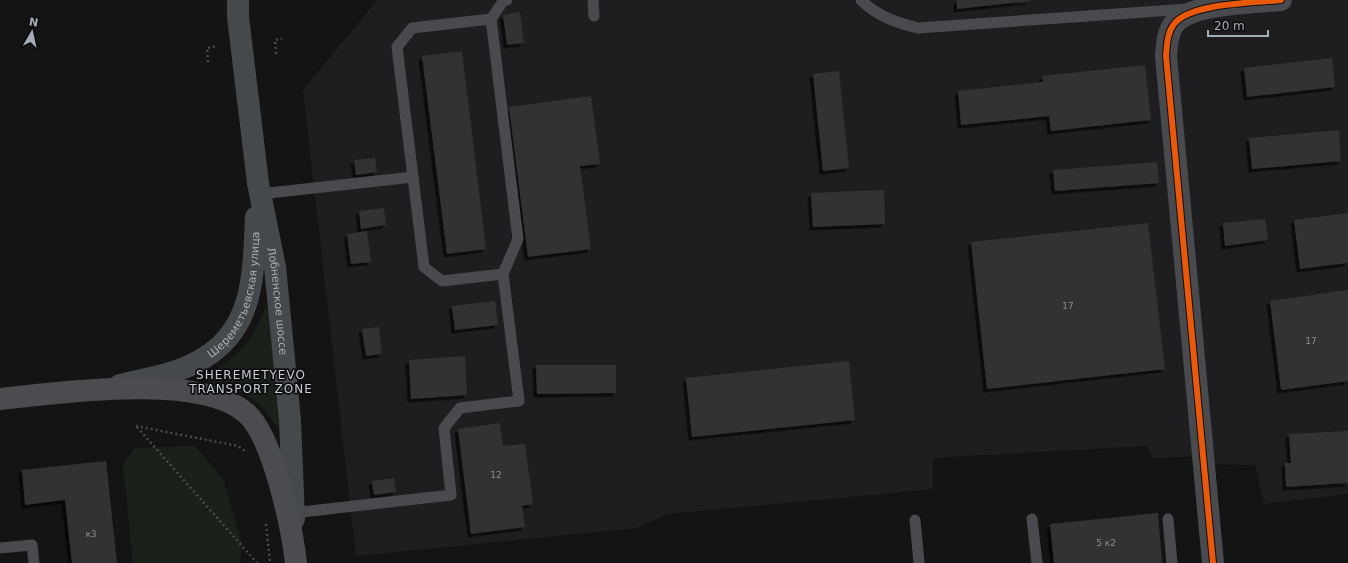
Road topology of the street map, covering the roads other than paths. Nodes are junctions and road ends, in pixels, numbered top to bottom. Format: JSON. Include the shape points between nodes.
{"nodes":[{"id":1,"x":507,"y":0,"type":"edge"},
{"id":2,"x":593,"y":0,"type":"edge"},
{"id":3,"x":861,"y":0,"type":"edge"},
{"id":4,"x":1281,"y":0,"type":"edge"},
{"id":5,"x":237,"y":6,"type":"edge"},
{"id":6,"x":1208,"y":8,"type":"junction"},
{"id":7,"x":594,"y":16,"type":"dead end"},
{"id":8,"x":491,"y":19,"type":"junction"},
{"id":9,"x":413,"y":177,"type":"junction"},
{"id":10,"x":259,"y":189,"type":"junction"},
{"id":11,"x":503,"y":274,"type":"junction"},
{"id":12,"x":103,"y":389,"type":"junction"},
{"id":13,"x":0,"y":399,"type":"edge"},
{"id":14,"x":294,"y":513,"type":"junction"},
{"id":15,"x":1032,"y":519,"type":"dead end"},
{"id":16,"x":1168,"y":519,"type":"dead end"},
{"id":17,"x":915,"y":520,"type":"dead end"},
{"id":18,"x":0,"y":548,"type":"edge"},
{"id":19,"x":296,"y":557,"type":"edge"},
{"id":20,"x":34,"y":563,"type":"edge"},
{"id":21,"x":919,"y":563,"type":"edge"},
{"id":22,"x":1037,"y":563,"type":"edge"},
{"id":23,"x":1172,"y":563,"type":"edge"},
{"id":24,"x":1213,"y":563,"type":"edge"}],
"edges":[{"from":1,"to":8,"type":"lane","via":[[504,0]]},
{"from":2,"to":7,"type":"lane"},
{"from":3,"to":6,"type":"lane","via":[[878,14],[897,23],[918,28]]},
{"from":4,"to":6,"type":"street"},
{"from":5,"to":10,"type":"main road","name":"Лобненское шоссе"},
{"from":6,"to":24,"type":"street","via":[[1187,13],[1174,24],[1167,37],[1166,56]]},
{"from":8,"to":9,"type":"lane","via":[[412,28],[397,48]]},
{"from":8,"to":11,"type":"lane","via":[[518,239]]},
{"from":9,"to":10,"type":"lane"},
{"from":9,"to":11,"type":"lane","via":[[424,267],[442,281]]},
{"from":10,"to":12,"type":"main road","name":"Шереметьевская улица","via":[[251,290],[242,318],[225,341],[205,357],[178,370]]},
{"from":10,"to":14,"type":"main road","name":"Лобненское шоссе","via":[[275,267],[290,420]]},
{"from":11,"to":14,"type":"lane","via":[[519,401],[460,408],[444,428],[451,495]]},
{"from":12,"to":13,"type":"main road"},
{"from":12,"to":19,"type":"main road","via":[[171,389],[203,394],[230,402],[247,413],[264,438],[273,459]]},
{"from":14,"to":19,"type":"main road","name":"Лобненское шоссе"},
{"from":15,"to":22,"type":"lane"},
{"from":16,"to":23,"type":"lane"},
{"from":17,"to":21,"type":"lane"},
{"from":18,"to":20,"type":"lane","via":[[32,545]]}]}
